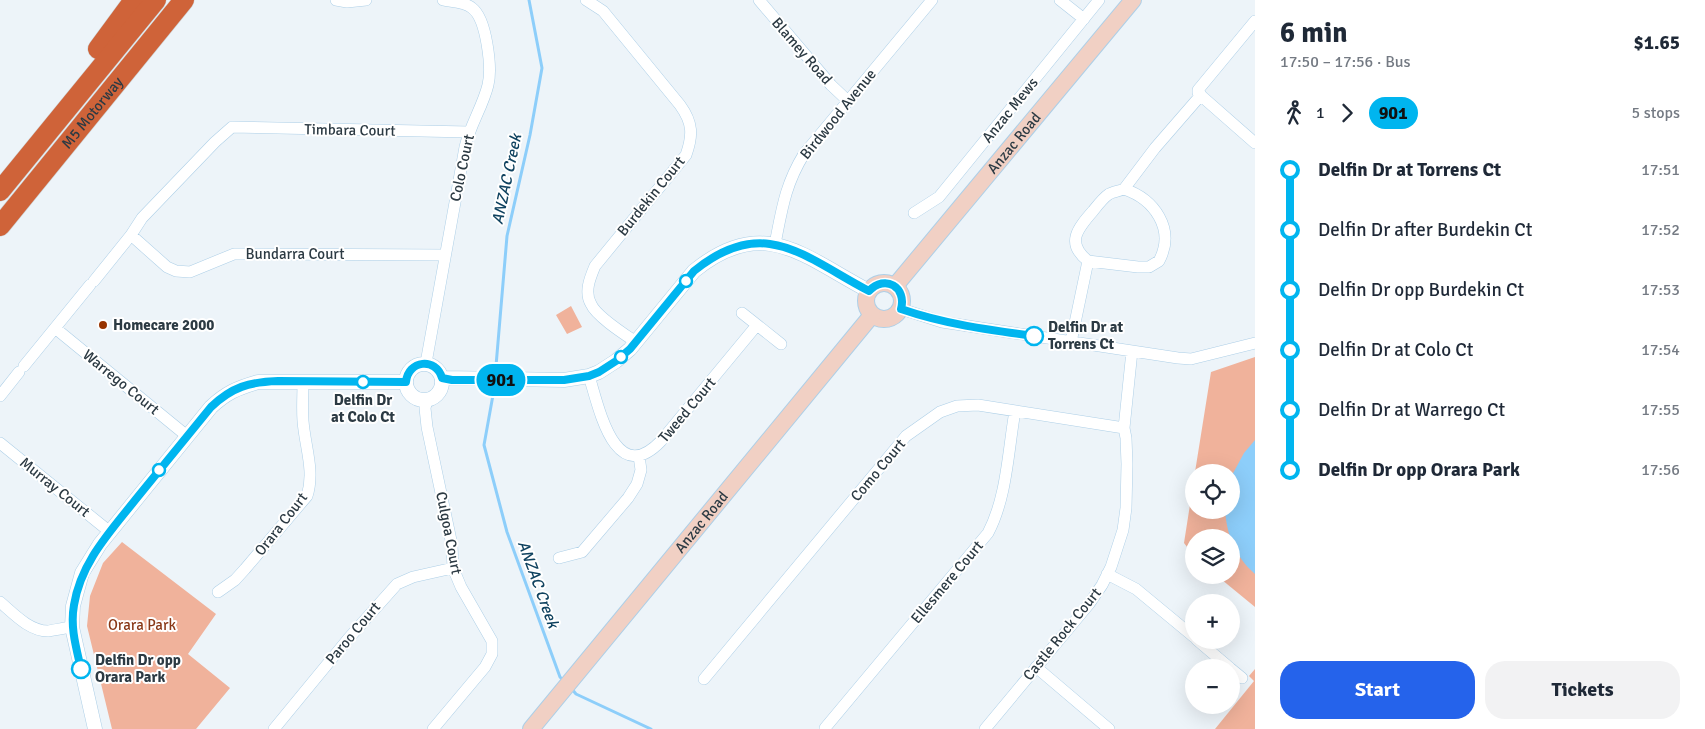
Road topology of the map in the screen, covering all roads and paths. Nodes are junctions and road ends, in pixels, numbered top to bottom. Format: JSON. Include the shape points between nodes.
{"nodes":[{"id":1,"x":134,"y":0,"type":"edge"},
{"id":2,"x":156,"y":0,"type":"edge"},
{"id":3,"x":184,"y":0,"type":"edge"},
{"id":4,"x":192,"y":0,"type":"edge"},
{"id":5,"x":336,"y":0,"type":"edge"},
{"id":6,"x":366,"y":0,"type":"edge"},
{"id":7,"x":443,"y":0,"type":"edge"},
{"id":8,"x":586,"y":0,"type":"edge"},
{"id":9,"x":759,"y":0,"type":"edge"},
{"id":10,"x":932,"y":0,"type":"edge"},
{"id":11,"x":1060,"y":0,"type":"edge"},
{"id":12,"x":1100,"y":0,"type":"edge"},
{"id":13,"x":1133,"y":0,"type":"edge"},
{"id":14,"x":1084,"y":19,"type":"junction"},
{"id":15,"x":1255,"y":21,"type":"edge"},
{"id":16,"x":1201,"y":96,"type":"junction"},
{"id":17,"x":105,"y":97,"type":"junction"},
{"id":18,"x":848,"y":101,"type":"junction"},
{"id":19,"x":469,"y":132,"type":"junction"},
{"id":20,"x":1255,"y":143,"type":"edge"},
{"id":21,"x":0,"y":171,"type":"edge"},
{"id":22,"x":1124,"y":189,"type":"junction"},
{"id":23,"x":0,"y":191,"type":"edge"},
{"id":24,"x":914,"y":213,"type":"dead end"},
{"id":25,"x":0,"y":226,"type":"edge"},
{"id":26,"x":131,"y":235,"type":"junction"},
{"id":27,"x":775,"y":244,"type":"junction"},
{"id":28,"x":445,"y":255,"type":"junction"},
{"id":29,"x":1088,"y":260,"type":"junction"},
{"id":30,"x":895,"y":286,"type":"junction"},
{"id":31,"x":869,"y":291,"type":"junction"},
{"id":32,"x":901,"y":309,"type":"junction"},
{"id":33,"x":742,"y":312,"type":"dead end"},
{"id":34,"x":872,"y":315,"type":"junction"},
{"id":35,"x":757,"y":325,"type":"junction"},
{"id":36,"x":55,"y":328,"type":"junction"},
{"id":37,"x":636,"y":342,"type":"junction"},
{"id":38,"x":1071,"y":342,"type":"junction"},
{"id":39,"x":1255,"y":343,"type":"edge"},
{"id":40,"x":781,"y":344,"type":"dead end"},
{"id":41,"x":1132,"y":351,"type":"junction"},
{"id":42,"x":426,"y":363,"type":"junction"},
{"id":43,"x":589,"y":376,"type":"junction"},
{"id":44,"x":442,"y":378,"type":"junction"},
{"id":45,"x":303,"y":382,"type":"junction"},
{"id":46,"x":406,"y":382,"type":"junction"},
{"id":47,"x":0,"y":396,"type":"edge"},
{"id":48,"x":427,"y":400,"type":"junction"},
{"id":49,"x":1015,"y":411,"type":"junction"},
{"id":50,"x":1124,"y":428,"type":"junction"},
{"id":51,"x":187,"y":436,"type":"junction"},
{"id":52,"x":0,"y":443,"type":"edge"},
{"id":53,"x":639,"y":456,"type":"junction"},
{"id":54,"x":110,"y":532,"type":"junction"},
{"id":55,"x":559,"y":558,"type":"dead end"},
{"id":56,"x":453,"y":568,"type":"junction"},
{"id":57,"x":1108,"y":574,"type":"junction"},
{"id":58,"x":218,"y":592,"type":"dead end"},
{"id":59,"x":0,"y":602,"type":"edge"},
{"id":60,"x":72,"y":627,"type":"junction"},
{"id":61,"x":1185,"y":630,"type":"edge"},
{"id":62,"x":1208,"y":649,"type":"edge"},
{"id":63,"x":1219,"y":659,"type":"edge"},
{"id":64,"x":1036,"y":667,"type":"junction"},
{"id":65,"x":704,"y":680,"type":"dead end"},
{"id":66,"x":824,"y":728,"type":"edge"},
{"id":67,"x":95,"y":729,"type":"edge"},
{"id":68,"x":274,"y":729,"type":"edge"},
{"id":69,"x":433,"y":729,"type":"edge"},
{"id":70,"x":531,"y":729,"type":"edge"},
{"id":71,"x":985,"y":729,"type":"edge"},
{"id":72,"x":1109,"y":729,"type":"edge"}],
"edges":[{"from":1,"to":21,"type":"highway"},
{"from":2,"to":23,"type":"highway","name":"M5 Motorway"},
{"from":3,"to":17,"type":"highway","name":"M5 Motorway"},
{"from":4,"to":17,"type":"highway"},
{"from":5,"to":6,"type":"street"},
{"from":7,"to":19,"type":"street","name":"Colo Court","via":[[474,9],[487,47],[488,86]]},
{"from":8,"to":37,"type":"street","name":"Burdekin Court","via":[[603,11],[680,105],[688,116],[691,129],[686,155],[595,266],[589,279],[591,305],[616,329]]},
{"from":9,"to":18,"type":"street","name":"Blamey Road","via":[[831,86]]},
{"from":10,"to":18,"type":"street","name":"Birdwood Avenue"},
{"from":11,"to":14,"type":"street"},
{"from":12,"to":14,"type":"street","name":"Anzac Mews"},
{"from":13,"to":30,"type":"main road","name":"Anzac Road"},
{"from":14,"to":24,"type":"street","name":"Anzac Mews","via":[[939,197]]},
{"from":15,"to":16,"type":"street","via":[[1198,90]]},
{"from":16,"to":20,"type":"street"},
{"from":16,"to":22,"type":"street"},
{"from":17,"to":25,"type":"highway","name":"M5 Motorway"},
{"from":18,"to":27,"type":"street","name":"Birdwood Avenue","via":[[795,168],[789,180]]},
{"from":19,"to":26,"type":"street","name":"Timbara Court","via":[[232,127],[142,218]]},
{"from":19,"to":28,"type":"street","name":"Colo Court"},
{"from":22,"to":29,"type":"street","via":[[1108,195],[1079,227],[1075,243]]},
{"from":22,"to":29,"type":"street","via":[[1136,194],[1160,216],[1165,242],[1159,261],[1149,267],[1138,267]]},
{"from":26,"to":28,"type":"street","name":"Bundarra Court","via":[[167,267],[190,272],[234,254]]},
{"from":26,"to":36,"type":"street"},
{"from":27,"to":31,"type":"street","via":[[798,252]]},
{"from":27,"to":37,"type":"street","via":[[738,246],[707,261],[694,271]]},
{"from":28,"to":42,"type":"street","name":"Colo Court"},
{"from":29,"to":38,"type":"street"},
{"from":30,"to":31,"type":"main road","via":[[880,283]]},
{"from":30,"to":32,"type":"main road","via":[[901,293]]},
{"from":31,"to":34,"type":"main road","via":[[866,305]]},
{"from":32,"to":34,"type":"main road","via":[[888,320]]},
{"from":32,"to":38,"type":"street","via":[[942,322]]},
{"from":33,"to":35,"type":"street"},
{"from":34,"to":70,"type":"main road","name":"Anzac Road"},
{"from":35,"to":40,"type":"street"},
{"from":35,"to":53,"type":"street","name":"Tweed Court","via":[[661,440],[651,451]]},
{"from":36,"to":47,"type":"street"},
{"from":36,"to":51,"type":"street","name":"Warrego Court"},
{"from":37,"to":43,"type":"street","via":[[616,361]]},
{"from":38,"to":41,"type":"street"},
{"from":39,"to":41,"type":"street","via":[[1190,359]]},
{"from":41,"to":50,"type":"street","name":"Castle Rock Court"},
{"from":42,"to":44,"type":"street","via":[[437,369]]},
{"from":42,"to":46,"type":"street","via":[[412,368]]},
{"from":43,"to":44,"type":"street","via":[[564,380]]},
{"from":43,"to":53,"type":"street","via":[[609,436],[626,454]]},
{"from":44,"to":48,"type":"street","via":[[437,395]]},
{"from":45,"to":46,"type":"street"},
{"from":45,"to":51,"type":"street","via":[[258,382],[240,387],[211,407]]},
{"from":45,"to":58,"type":"street","name":"Orara Court","via":[[303,422],[311,473],[307,496],[245,570]]},
{"from":46,"to":48,"type":"street","via":[[412,396]]},
{"from":48,"to":56,"type":"street","name":"Culgoa Court","via":[[427,427],[452,544]]},
{"from":49,"to":50,"type":"street","name":"Como Court"},
{"from":49,"to":65,"type":"street","name":"Como Court","via":[[978,405],[957,406],[940,412],[906,436]]},
{"from":49,"to":66,"type":"street","name":"Ellesmere Court","via":[[1001,499],[988,533]]},
{"from":50,"to":57,"type":"street","name":"Castle Rock Court","via":[[1127,481],[1124,530]]},
{"from":51,"to":54,"type":"street"},
{"from":52,"to":54,"type":"street","name":"Murray Court"},
{"from":53,"to":55,"type":"street","via":[[641,470],[628,498],[582,552]]},
{"from":54,"to":60,"type":"street","via":[[82,573],[73,606]]},
{"from":56,"to":68,"type":"street","name":"Paroo Court","via":[[397,584]]},
{"from":56,"to":69,"type":"street","name":"Culgoa Court","via":[[492,641],[492,654],[485,667]]},
{"from":57,"to":61,"type":"street","via":[[1136,589]]},
{"from":57,"to":64,"type":"street","name":"Castle Rock Court","via":[[1089,604]]},
{"from":59,"to":60,"type":"street","via":[[39,630]]},
{"from":60,"to":67,"type":"street"},
{"from":62,"to":63,"type":"street"},
{"from":64,"to":71,"type":"street","name":"Castle Rock Court"},
{"from":64,"to":72,"type":"street"}]}
